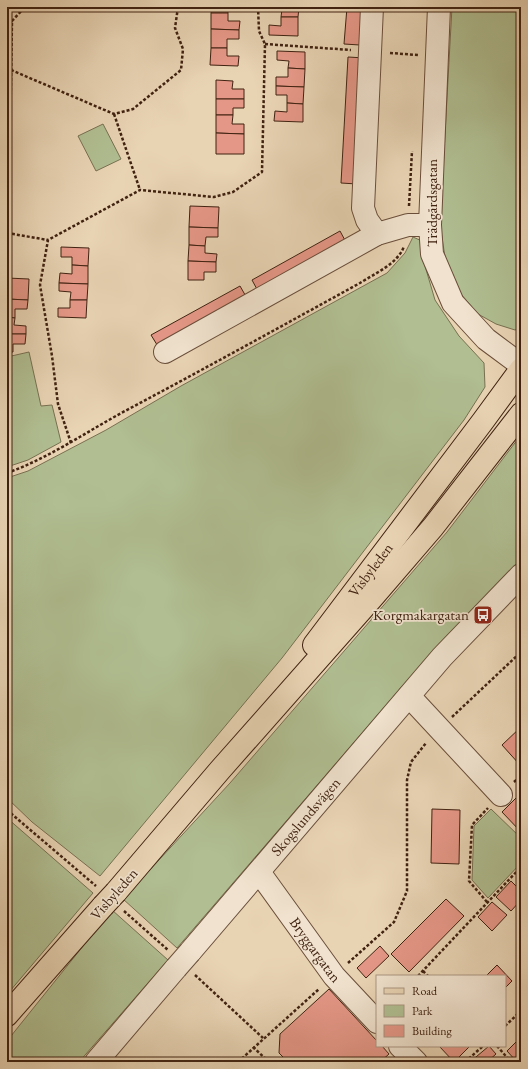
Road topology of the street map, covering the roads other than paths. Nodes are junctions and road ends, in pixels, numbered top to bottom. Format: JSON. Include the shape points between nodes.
{"nodes":[{"id":1,"x":372,"y":7,"type":"edge"},
{"id":2,"x":439,"y":7,"type":"edge"},
{"id":3,"x":430,"y":225,"type":"junction"},
{"id":4,"x":377,"y":234,"type":"junction"},
{"id":5,"x":165,"y":352,"type":"dead end"},
{"id":6,"x":521,"y":365,"type":"edge"},
{"id":7,"x":521,"y":368,"type":"edge"},
{"id":8,"x":521,"y":414,"type":"edge"},
{"id":9,"x":521,"y":575,"type":"edge"},
{"id":10,"x":409,"y":696,"type":"junction"},
{"id":11,"x":220,"y":770,"type":"junction"},
{"id":12,"x":501,"y":795,"type":"road end"},
{"id":13,"x":259,"y":872,"type":"junction"},
{"id":14,"x":7,"y":1015,"type":"edge"},
{"id":15,"x":376,"y":1021,"type":"edge"},
{"id":16,"x":401,"y":1047,"type":"edge"},
{"id":17,"x":96,"y":1062,"type":"edge"},
{"id":18,"x":416,"y":1062,"type":"edge"}],
"edges":[{"from":1,"to":4,"type":"street","via":[[363,208],[366,220]]},
{"from":2,"to":3,"type":"street","name":"Trädgårdsgatan"},
{"from":3,"to":4,"type":"street","via":[[408,225]]},
{"from":3,"to":6,"type":"street","name":"Trädgårdsgatan","via":[[432,254],[453,303],[486,339]]},
{"from":4,"to":5,"type":"street"},
{"from":7,"to":11,"type":"main road","name":"Visbyleden"},
{"from":8,"to":11,"type":"main road","name":"Visbyleden","via":[[433,527]]},
{"from":9,"to":10,"type":"street","name":"Skogslundsvägen","via":[[442,657]]},
{"from":10,"to":12,"type":"street"},
{"from":10,"to":13,"type":"street","name":"Skogslundsvägen"},
{"from":11,"to":14,"type":"main road","name":"Visbyleden"},
{"from":13,"to":15,"type":"street","name":"Bryggargatan","via":[[334,976]]},
{"from":13,"to":17,"type":"street","name":"Skogslundsvägen"},
{"from":16,"to":18,"type":"street"}]}
